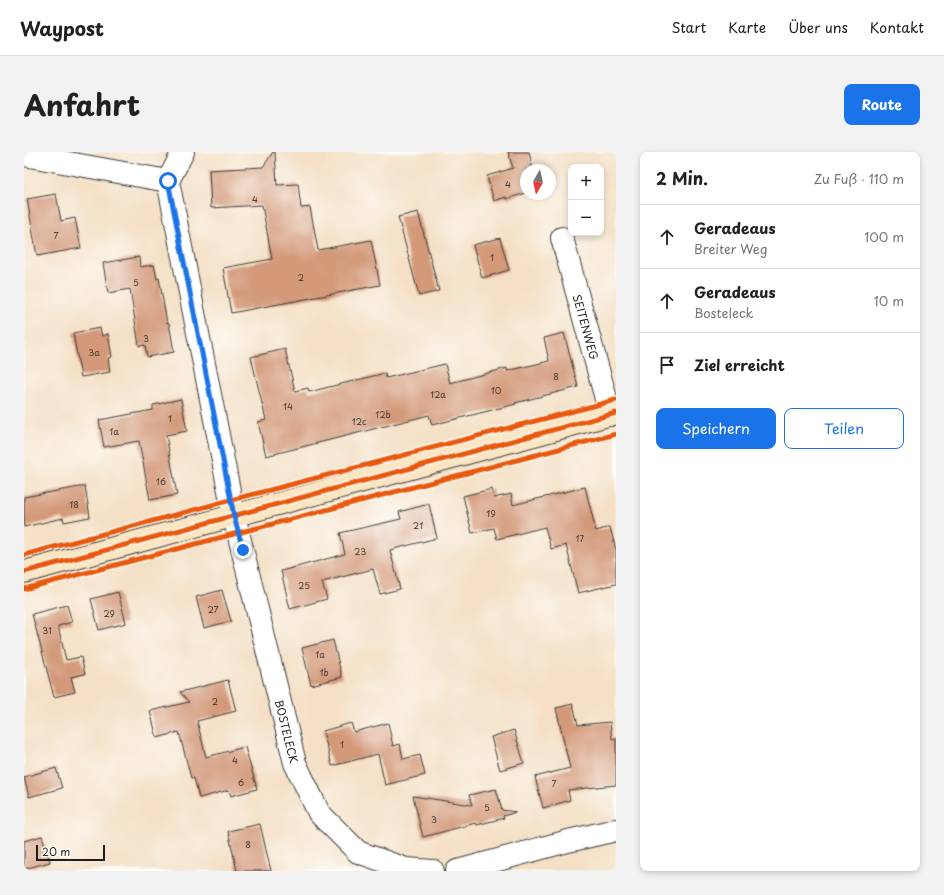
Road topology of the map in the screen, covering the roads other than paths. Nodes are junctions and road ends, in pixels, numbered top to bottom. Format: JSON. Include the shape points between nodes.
{"nodes":[{"id":1,"x":183,"y":152,"type":"edge"},
{"id":2,"x":24,"y":155,"type":"edge"},
{"id":3,"x":168,"y":181,"type":"junction"},
{"id":4,"x":562,"y":238,"type":"dead end"},
{"id":5,"x":613,"y":414,"type":"edge"},
{"id":6,"x":234,"y":516,"type":"junction"},
{"id":7,"x":24,"y":572,"type":"edge"},
{"id":8,"x":616,"y":830,"type":"edge"},
{"id":9,"x":433,"y":871,"type":"edge"},
{"id":10,"x":457,"y":871,"type":"edge"}],
"edges":[{"from":1,"to":3,"type":"street"},
{"from":2,"to":3,"type":"street"},
{"from":3,"to":6,"type":"street","name":"BOSTELECK"},
{"from":4,"to":5,"type":"street","name":"SEITENWEG","via":[[603,387]]},
{"from":5,"to":6,"type":"street"},
{"from":6,"to":7,"type":"street"},
{"from":6,"to":9,"type":"street","name":"BOSTELECK","via":[[295,763],[319,813],[358,852],[406,869]]},
{"from":8,"to":10,"type":"street"}]}
